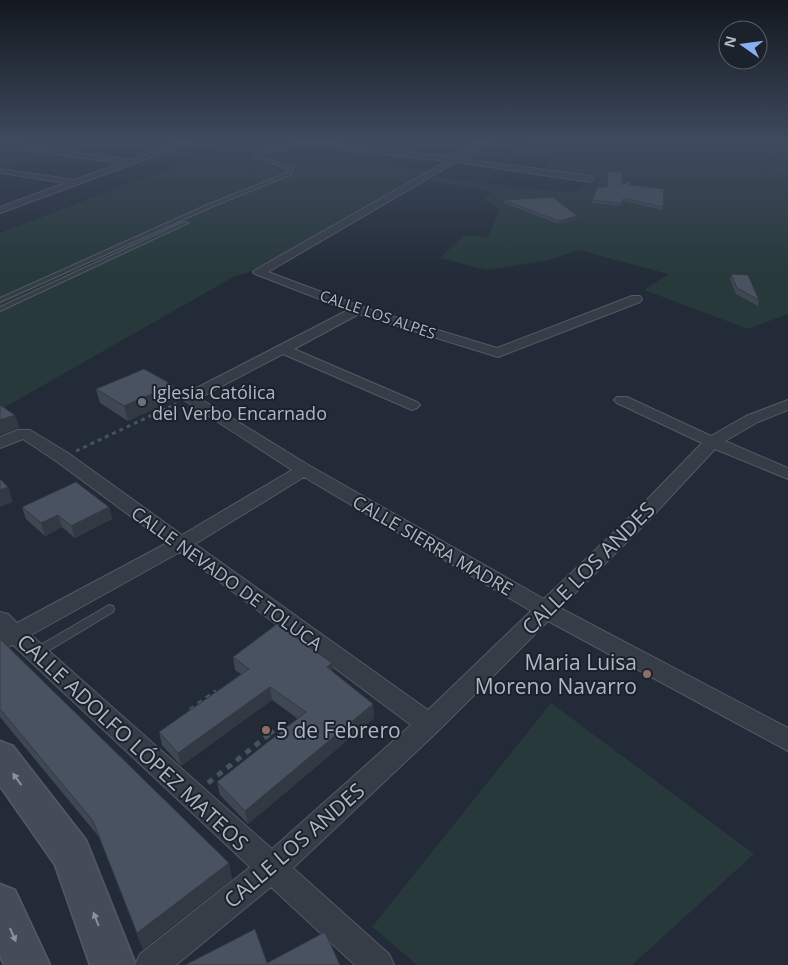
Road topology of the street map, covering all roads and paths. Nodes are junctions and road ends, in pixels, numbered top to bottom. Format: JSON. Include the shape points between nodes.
{"nodes":[{"id":1,"x":64,"y":187,"type":"edge"},
{"id":2,"x":408,"y":187,"type":"edge"},
{"id":3,"x":254,"y":188,"type":"joint"},
{"id":4,"x":0,"y":204,"type":"edge"},
{"id":5,"x":10,"y":206,"type":"junction"},
{"id":6,"x":0,"y":210,"type":"edge"},
{"id":7,"x":636,"y":299,"type":"dead end"},
{"id":8,"x":0,"y":300,"type":"edge"},
{"id":9,"x":0,"y":309,"type":"edge"},
{"id":10,"x":358,"y":310,"type":"junction"},
{"id":11,"x":283,"y":348,"type":"junction"},
{"id":12,"x":188,"y":398,"type":"junction"},
{"id":13,"x":622,"y":400,"type":"dead end"},
{"id":14,"x":412,"y":405,"type":"dead end"},
{"id":15,"x":787,"y":406,"type":"edge"},
{"id":16,"x":712,"y":442,"type":"junction"},
{"id":17,"x":0,"y":443,"type":"edge"},
{"id":18,"x":62,"y":457,"type":"junction"},
{"id":19,"x":304,"y":470,"type":"junction"},
{"id":20,"x":788,"y":474,"type":"edge"},
{"id":21,"x":180,"y":544,"type":"junction"},
{"id":22,"x":109,"y":609,"type":"dead end"},
{"id":23,"x":546,"y":610,"type":"junction"},
{"id":24,"x":5,"y":632,"type":"edge"},
{"id":25,"x":36,"y":653,"type":"junction"},
{"id":26,"x":216,"y":690,"type":"edge"},
{"id":27,"x":186,"y":713,"type":"edge"},
{"id":28,"x":429,"y":724,"type":"junction"},
{"id":29,"x":277,"y":728,"type":"dead end"},
{"id":30,"x":788,"y":740,"type":"edge"},
{"id":31,"x":0,"y":757,"type":"edge"},
{"id":32,"x":192,"y":796,"type":"junction"},
{"id":33,"x":271,"y":869,"type":"junction"},
{"id":34,"x":0,"y":905,"type":"edge"},
{"id":35,"x":27,"y":965,"type":"edge"},
{"id":36,"x":113,"y":965,"type":"edge"},
{"id":37,"x":151,"y":965,"type":"edge"},
{"id":38,"x":378,"y":965,"type":"edge"}],
"edges":[{"from":1,"to":5,"type":"street"},
{"from":2,"to":10,"type":"street","name":"CALLE LOS ALPES","via":[[259,272]]},
{"from":3,"to":8,"type":"lane"},
{"from":3,"to":9,"type":"lane","via":[[250,193]]},
{"from":4,"to":5,"type":"street"},
{"from":5,"to":6,"type":"street"},
{"from":7,"to":10,"type":"street","name":"CALLE LOS ALPES","via":[[498,353]]},
{"from":10,"to":11,"type":"street"},
{"from":11,"to":12,"type":"street"},
{"from":11,"to":14,"type":"street"},
{"from":12,"to":18,"type":"path"},
{"from":12,"to":19,"type":"street","name":"CALLE SIERRA MADRE"},
{"from":13,"to":16,"type":"street"},
{"from":15,"to":16,"type":"street","name":"CALLE LOS ANDES","via":[[752,419]]},
{"from":16,"to":20,"type":"street"},
{"from":16,"to":23,"type":"street","name":"CALLE LOS ANDES"},
{"from":17,"to":18,"type":"street","name":"CALLE NEVADO DE TOLUCA","via":[[24,433]]},
{"from":18,"to":21,"type":"street","name":"CALLE NEVADO DE TOLUCA"},
{"from":19,"to":21,"type":"street"},
{"from":19,"to":23,"type":"street","name":"CALLE SIERRA MADRE"},
{"from":21,"to":24,"type":"street"},
{"from":21,"to":28,"type":"street","name":"CALLE NEVADO DE TOLUCA"},
{"from":22,"to":25,"type":"lane"},
{"from":23,"to":28,"type":"street","name":"CALLE LOS ANDES"},
{"from":23,"to":30,"type":"street","name":"CALLE SIERRA MADRE"},
{"from":24,"to":25,"type":"street","name":"CALLE ADOLFO LÓPEZ MATEOS"},
{"from":25,"to":32,"type":"street","name":"CALLE ADOLFO LÓPEZ MATEOS"},
{"from":26,"to":27,"type":"path"},
{"from":28,"to":33,"type":"street","name":"CALLE LOS ANDES"},
{"from":29,"to":32,"type":"path"},
{"from":36,"to":31,"type":"main road","one_way":true,"via":[[72,854]]},
{"from":32,"to":33,"type":"street","name":"CALLE ADOLFO LÓPEZ MATEOS"},
{"from":33,"to":37,"type":"street","name":"CALLE LOS ANDES"},
{"from":33,"to":38,"type":"street","name":"CALLE ADOLFO LÓPEZ MATEOS"},
{"from":34,"to":35,"type":"main road","one_way":true}]}
